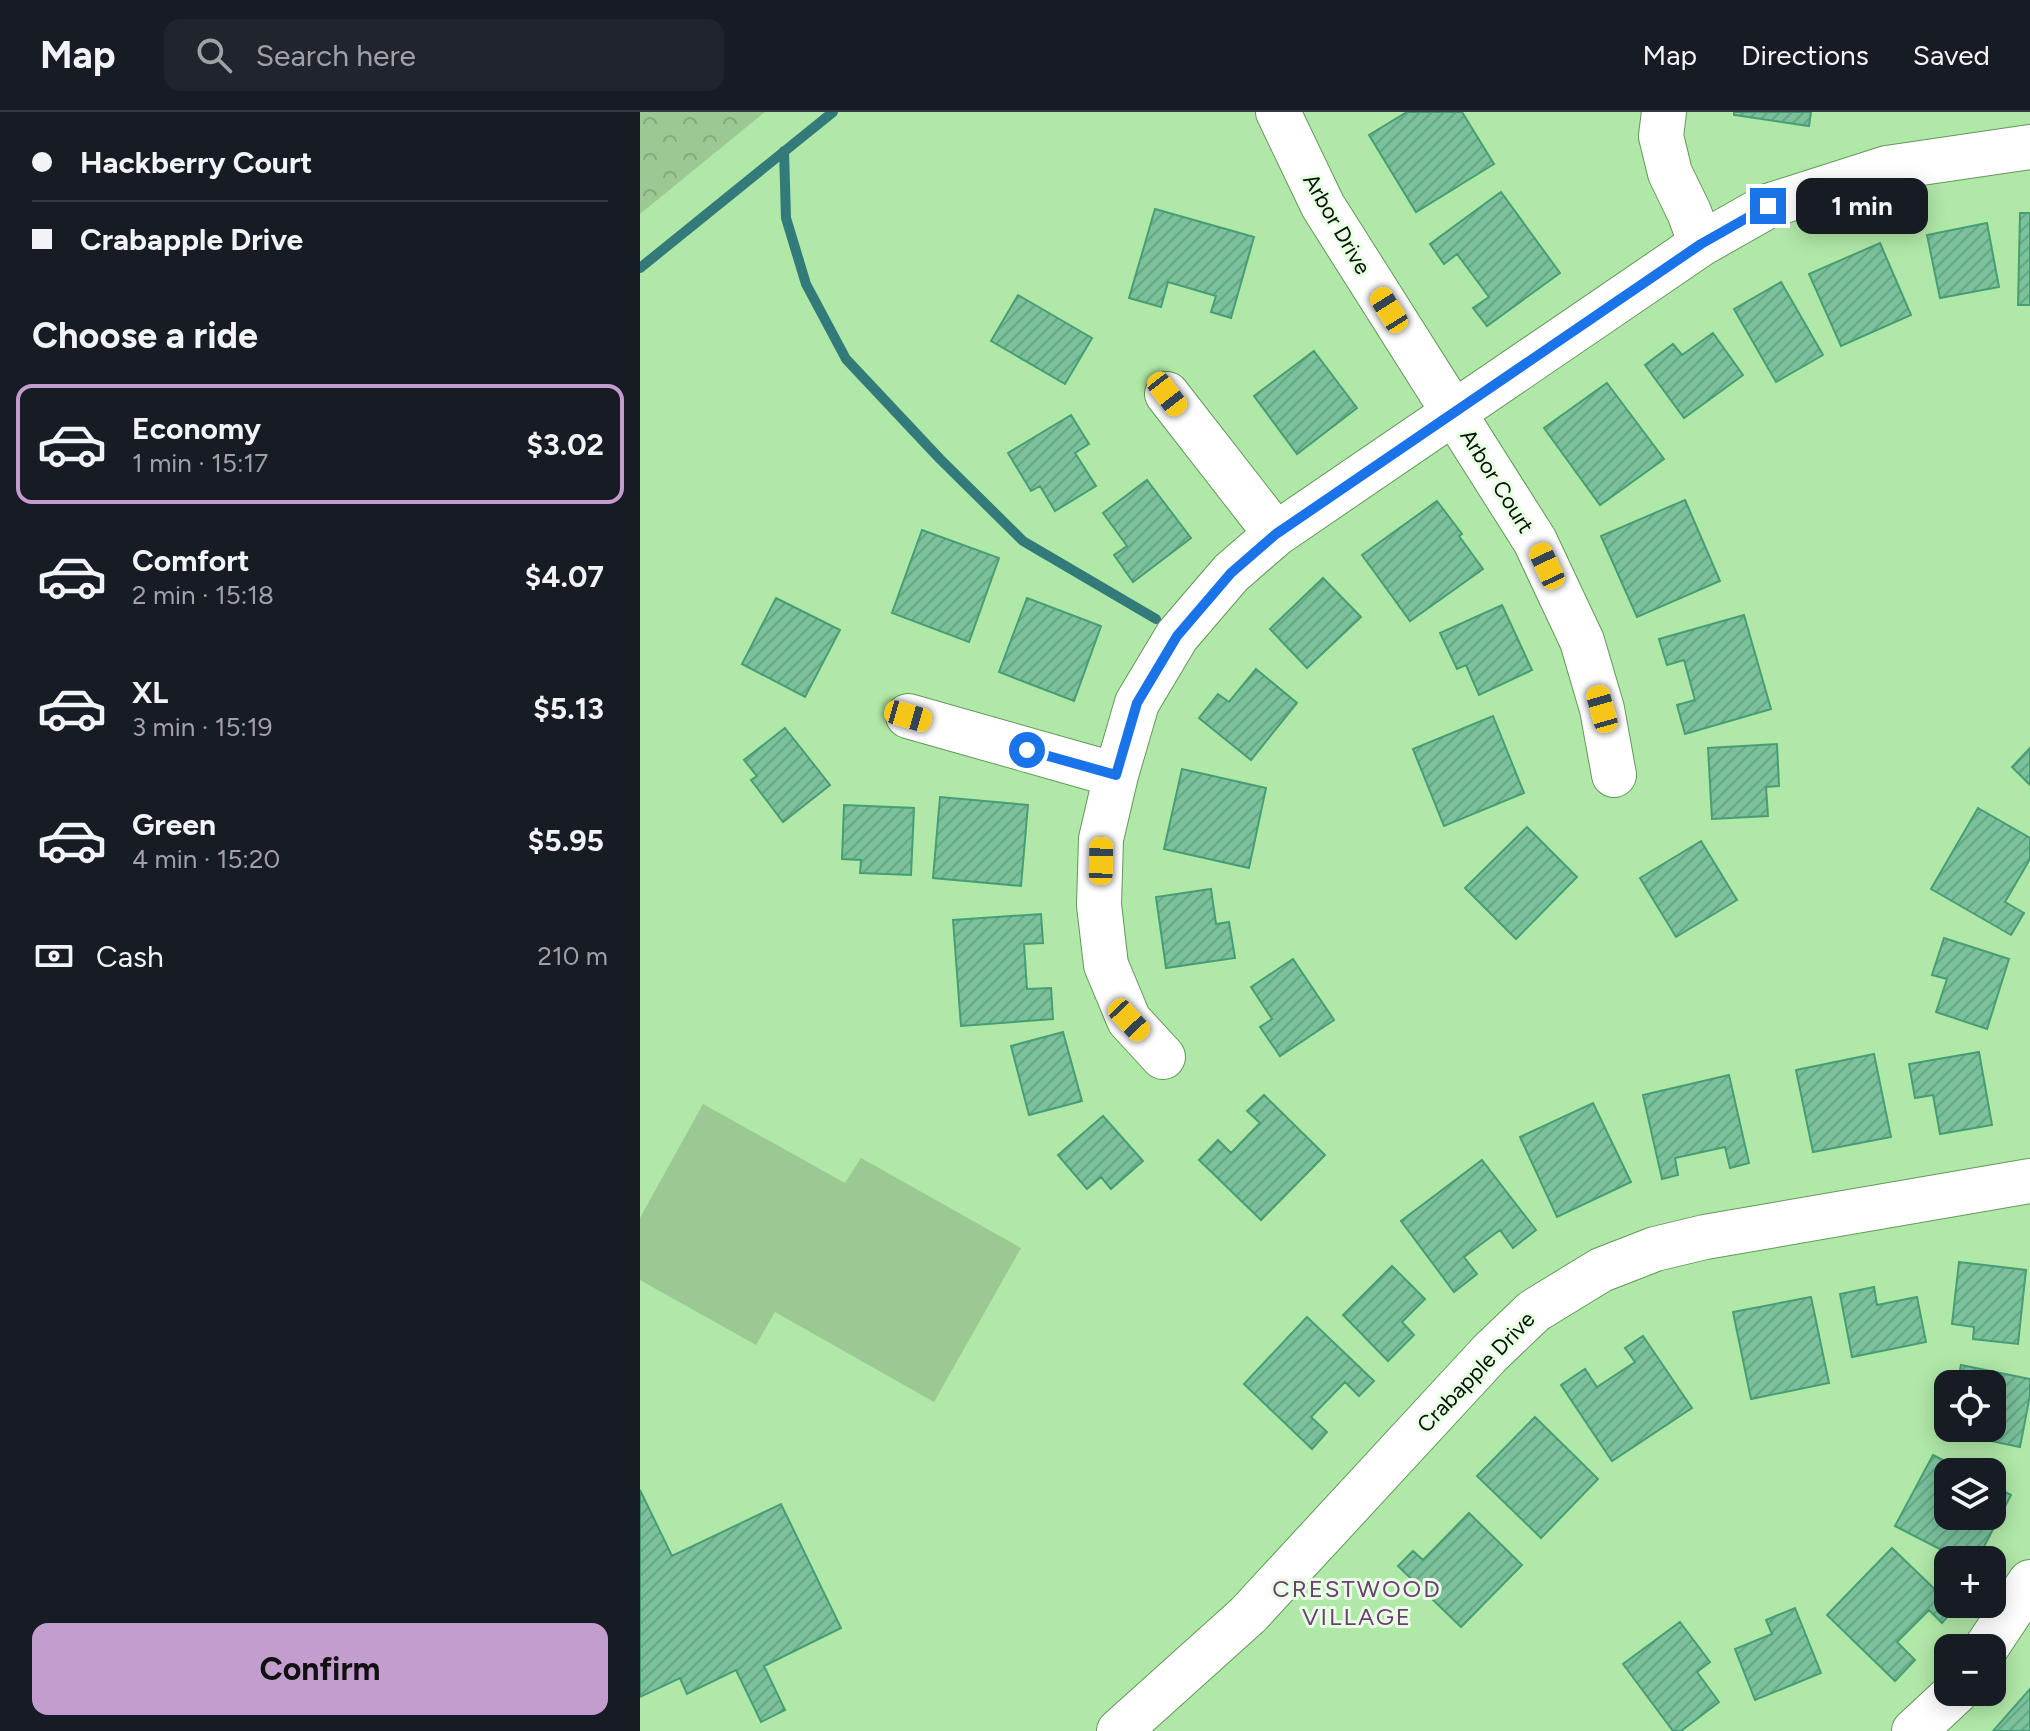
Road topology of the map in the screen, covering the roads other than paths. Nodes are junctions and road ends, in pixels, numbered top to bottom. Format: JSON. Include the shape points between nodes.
{"nodes":[{"id":1,"x":1278,"y":112,"type":"edge"},
{"id":2,"x":1664,"y":112,"type":"edge"},
{"id":3,"x":2030,"y":147,"type":"edge"},
{"id":4,"x":1701,"y":244,"type":"junction"},
{"id":5,"x":1167,"y":394,"type":"dead end"},
{"id":6,"x":1455,"y":413,"type":"junction"},
{"id":7,"x":1276,"y":534,"type":"junction"},
{"id":8,"x":908,"y":716,"type":"dead end"},
{"id":9,"x":1116,"y":775,"type":"junction"},
{"id":10,"x":1614,"y":775,"type":"dead end"},
{"id":11,"x":1163,"y":1057,"type":"dead end"},
{"id":12,"x":2030,"y":1181,"type":"edge"},
{"id":13,"x":2030,"y":1582,"type":"edge"},
{"id":14,"x":1995,"y":1634,"type":"edge"},
{"id":15,"x":1941,"y":1706,"type":"edge"},
{"id":16,"x":1119,"y":1731,"type":"edge"},
{"id":17,"x":1914,"y":1731,"type":"edge"}],
"edges":[{"from":1,"to":6,"type":"street","name":"Arbor Drive","via":[[1323,206]]},
{"from":2,"to":4,"type":"street","via":[[1661,136],[1670,173]]},
{"from":3,"to":4,"type":"street","via":[[1887,168],[1768,206]]},
{"from":4,"to":6,"type":"street"},
{"from":5,"to":7,"type":"street"},
{"from":6,"to":7,"type":"street"},
{"from":6,"to":10,"type":"street","name":"Arbor Court","via":[[1535,541],[1582,641]]},
{"from":7,"to":9,"type":"street","via":[[1231,573],[1177,636],[1137,703]]},
{"from":8,"to":9,"type":"street"},
{"from":9,"to":11,"type":"street","via":[[1101,839],[1099,905],[1106,965],[1129,1020]]},
{"from":12,"to":16,"type":"street","name":"Crabapple Drive","via":[[1705,1237],[1601,1270],[1534,1311],[1512,1332],[1248,1615]]},
{"from":13,"to":14,"type":"street"},
{"from":15,"to":17,"type":"street"}]}
